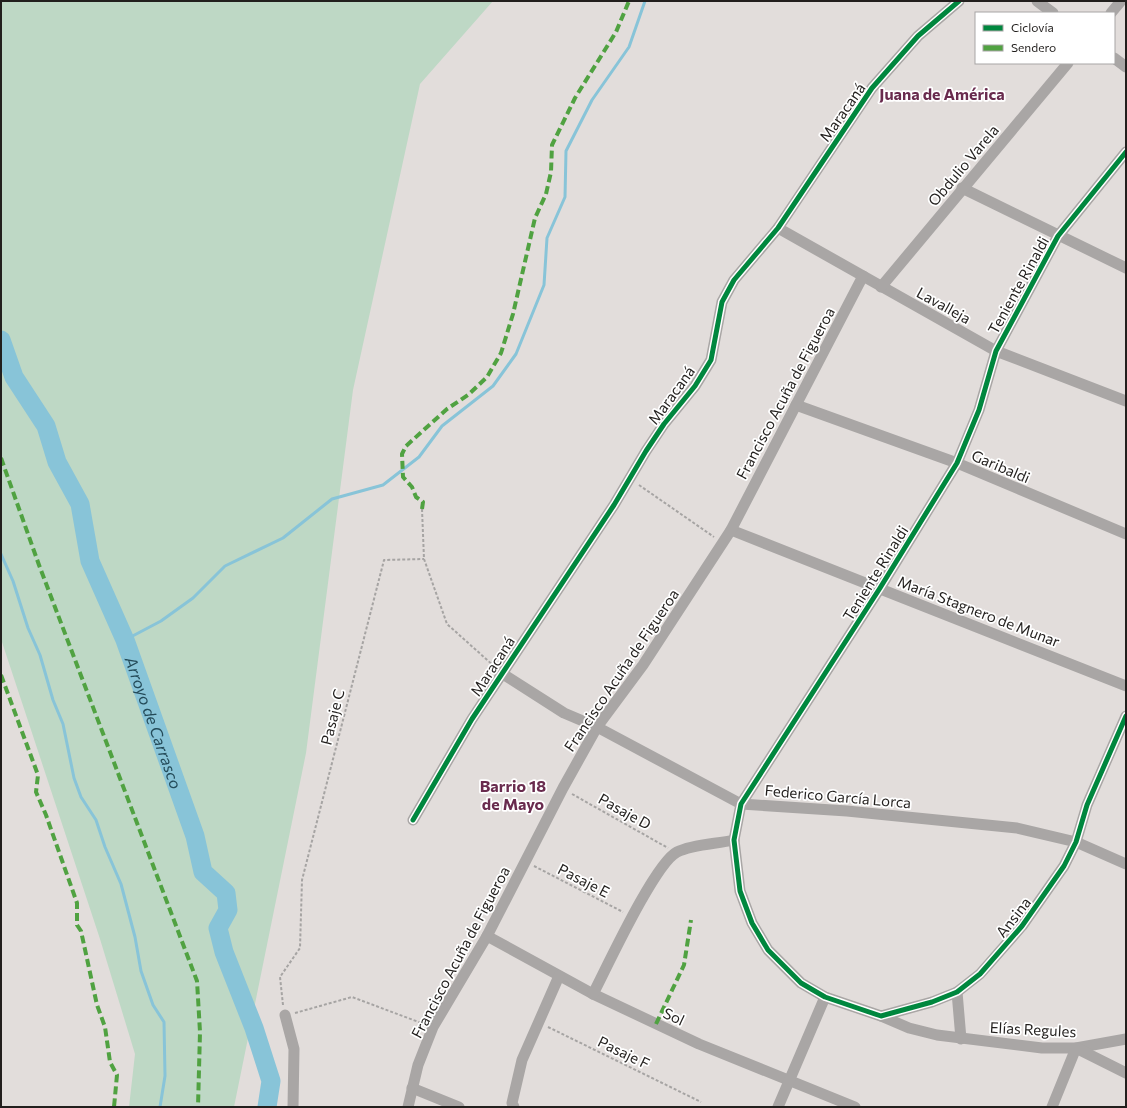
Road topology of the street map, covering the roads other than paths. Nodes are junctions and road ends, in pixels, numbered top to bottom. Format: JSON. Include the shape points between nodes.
{"nodes":[{"id":1,"x":959,"y":1,"type":"edge"},
{"id":2,"x":1037,"y":1,"type":"edge"},
{"id":3,"x":1121,"y":1,"type":"edge"},
{"id":4,"x":1052,"y":12,"type":"edge"},
{"id":5,"x":1112,"y":12,"type":"edge"},
{"id":6,"x":1115,"y":59,"type":"edge"},
{"id":7,"x":1067,"y":64,"type":"edge"},
{"id":8,"x":1126,"y":67,"type":"edge"},
{"id":9,"x":1126,"y":152,"type":"edge"},
{"id":10,"x":962,"y":188,"type":"junction"},
{"id":11,"x":778,"y":228,"type":"junction"},
{"id":12,"x":1058,"y":236,"type":"junction"},
{"id":13,"x":1126,"y":268,"type":"edge"},
{"id":14,"x":863,"y":276,"type":"junction"},
{"id":15,"x":881,"y":287,"type":"junction"},
{"id":16,"x":996,"y":351,"type":"junction"},
{"id":17,"x":1126,"y":401,"type":"edge"},
{"id":18,"x":796,"y":405,"type":"junction"},
{"id":19,"x":957,"y":463,"type":"junction"},
{"id":20,"x":731,"y":530,"type":"junction"},
{"id":21,"x":1126,"y":534,"type":"edge"},
{"id":22,"x":880,"y":588,"type":"junction"},
{"id":23,"x":503,"y":674,"type":"junction"},
{"id":24,"x":1126,"y":686,"type":"edge"},
{"id":25,"x":1126,"y":716,"type":"edge"},
{"id":26,"x":597,"y":727,"type":"junction"},
{"id":27,"x":741,"y":804,"type":"junction"},
{"id":28,"x":413,"y":820,"type":"dead end"},
{"id":29,"x":734,"y":840,"type":"junction"},
{"id":30,"x":1076,"y":842,"type":"junction"},
{"id":31,"x":1126,"y":864,"type":"edge"},
{"id":32,"x":486,"y":936,"type":"junction"},
{"id":33,"x":559,"y":976,"type":"junction"},
{"id":34,"x":957,"y":992,"type":"junction"},
{"id":35,"x":593,"y":994,"type":"junction"},
{"id":36,"x":825,"y":997,"type":"junction"},
{"id":37,"x":284,"y":1015,"type":"road end"},
{"id":38,"x":881,"y":1016,"type":"junction"},
{"id":39,"x":961,"y":1039,"type":"junction"},
{"id":40,"x":1126,"y":1039,"type":"edge"},
{"id":41,"x":1076,"y":1048,"type":"junction"},
{"id":42,"x":1126,"y":1073,"type":"edge"},
{"id":43,"x":788,"y":1080,"type":"junction"},
{"id":44,"x":412,"y":1088,"type":"junction"},
{"id":45,"x":292,"y":1107,"type":"edge"},
{"id":46,"x":408,"y":1107,"type":"edge"},
{"id":47,"x":459,"y":1107,"type":"edge"},
{"id":48,"x":514,"y":1107,"type":"edge"},
{"id":49,"x":778,"y":1107,"type":"edge"},
{"id":50,"x":855,"y":1107,"type":"edge"},
{"id":51,"x":1052,"y":1107,"type":"edge"}],
"edges":[{"from":1,"to":11,"type":"street","name":"Maracaná","via":[[918,36],[872,88]]},
{"from":2,"to":4,"type":"street"},
{"from":3,"to":5,"type":"street"},
{"from":6,"to":8,"type":"street"},
{"from":7,"to":10,"type":"street","name":"Obdulio Varela"},
{"from":9,"to":12,"type":"street","name":"Teniente Rinaldi"},
{"from":10,"to":12,"type":"street"},
{"from":10,"to":15,"type":"street","name":"Obdulio Varela"},
{"from":11,"to":14,"type":"street","name":"Lavalleja"},
{"from":11,"to":23,"type":"street","name":"Maracaná","via":[[734,280],[722,302],[711,360],[695,386],[653,440]]},
{"from":12,"to":13,"type":"street"},
{"from":12,"to":16,"type":"street","name":"Teniente Rinaldi"},
{"from":14,"to":15,"type":"street","name":"Lavalleja"},
{"from":14,"to":18,"type":"street","name":"Francisco Acuña de Figueroa"},
{"from":15,"to":16,"type":"street","name":"Lavalleja"},
{"from":16,"to":17,"type":"street","name":"Lavalleja"},
{"from":16,"to":19,"type":"street","name":"Teniente Rinaldi","via":[[978,410]]},
{"from":18,"to":19,"type":"street","name":"Garibaldi"},
{"from":18,"to":20,"type":"street","name":"Francisco Acuña de Figueroa"},
{"from":19,"to":21,"type":"street","name":"Garibaldi"},
{"from":19,"to":22,"type":"street","name":"Teniente Rinaldi"},
{"from":20,"to":22,"type":"street","name":"María Stagnero de Munar"},
{"from":20,"to":26,"type":"street","name":"Francisco Acuña de Figueroa","via":[[643,665]]},
{"from":22,"to":24,"type":"street","name":"María Stagnero de Munar"},
{"from":22,"to":27,"type":"street","name":"Teniente Rinaldi"},
{"from":23,"to":26,"type":"street","name":"Federico García Lorca","via":[[564,713]]},
{"from":23,"to":28,"type":"street","name":"Maracaná","via":[[472,719]]},
{"from":25,"to":30,"type":"street","name":"Ansina","via":[[1087,805]]},
{"from":26,"to":27,"type":"street","name":"Federico García Lorca"},
{"from":26,"to":32,"type":"street","name":"Francisco Acuña de Figueroa"},
{"from":27,"to":29,"type":"street","name":"Teniente Rinaldi"},
{"from":27,"to":30,"type":"street","name":"Federico García Lorca","via":[[847,811],[1017,828]]},
{"from":29,"to":35,"type":"street","via":[[693,847],[677,852],[666,861]]},
{"from":29,"to":36,"type":"street","name":"Teniente Rinaldi","via":[[740,891],[752,923],[768,950],[784,968],[801,983]]},
{"from":30,"to":31,"type":"street","name":"Federico García Lorca"},
{"from":30,"to":34,"type":"street","name":"Ansina","via":[[1064,866],[1022,926],[980,974]]},
{"from":32,"to":33,"type":"street","name":"Sol"},
{"from":32,"to":44,"type":"street","name":"Francisco Acuña de Figueroa","via":[[433,1027]]},
{"from":33,"to":35,"type":"street","name":"Sol"},
{"from":33,"to":48,"type":"street","via":[[522,1060],[512,1103]]},
{"from":34,"to":38,"type":"street","name":"Ansina","via":[[932,1002]]},
{"from":34,"to":39,"type":"street"},
{"from":35,"to":43,"type":"street","name":"Sol","via":[[699,1044]]},
{"from":36,"to":38,"type":"street"},
{"from":36,"to":43,"type":"street"},
{"from":37,"to":45,"type":"street","via":[[294,1049]]},
{"from":38,"to":39,"type":"street","name":"Elías Regules","via":[[909,1028]]},
{"from":39,"to":41,"type":"street","name":"Elías Regules","via":[[1042,1048]]},
{"from":40,"to":41,"type":"street","name":"Elías Regules"},
{"from":41,"to":42,"type":"street"},
{"from":41,"to":51,"type":"street"},
{"from":43,"to":49,"type":"street"},
{"from":43,"to":50,"type":"street","name":"Sol"},
{"from":44,"to":46,"type":"street","name":"Francisco Acuña de Figueroa"},
{"from":44,"to":47,"type":"street"}]}
